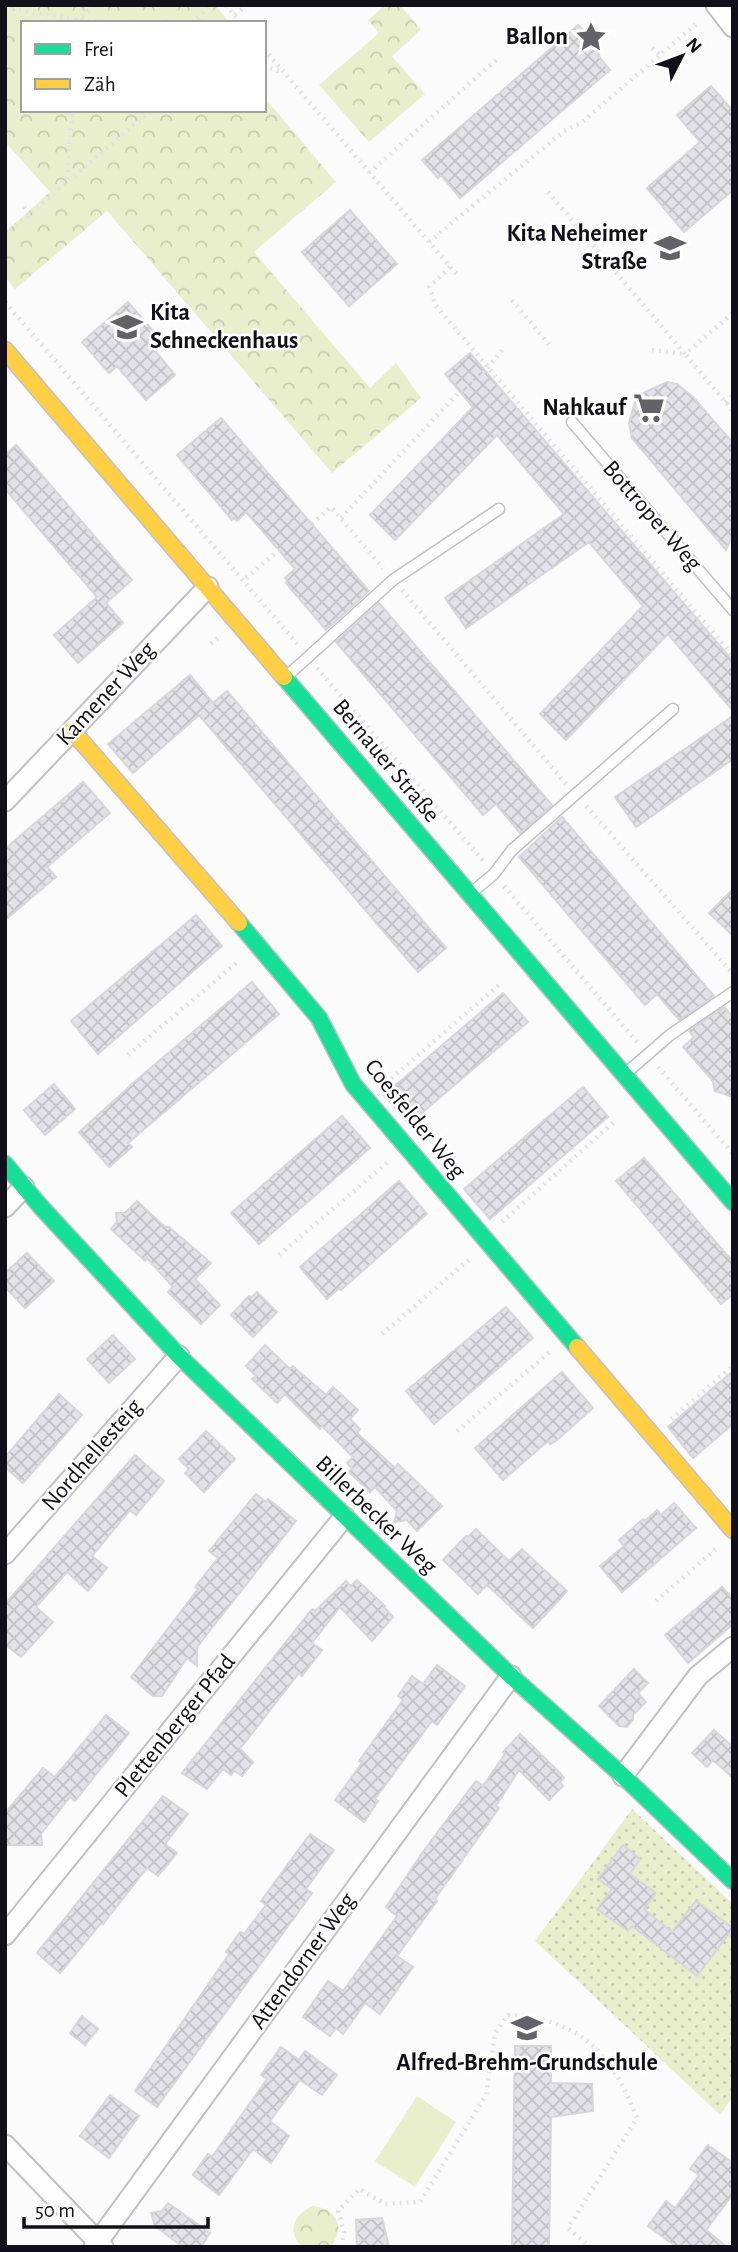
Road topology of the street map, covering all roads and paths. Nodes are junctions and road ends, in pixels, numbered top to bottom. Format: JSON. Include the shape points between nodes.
{"nodes":[{"id":1,"x":94,"y":5,"type":"edge"},
{"id":2,"x":210,"y":5,"type":"edge"},
{"id":3,"x":226,"y":5,"type":"edge"},
{"id":4,"x":246,"y":5,"type":"edge"},
{"id":5,"x":716,"y":5,"type":"edge"},
{"id":6,"x":5,"y":8,"type":"edge"},
{"id":7,"x":235,"y":15,"type":"junction"},
{"id":8,"x":72,"y":21,"type":"edge"},
{"id":9,"x":78,"y":21,"type":"edge"},
{"id":10,"x":194,"y":21,"type":"edge"},
{"id":11,"x":240,"y":21,"type":"edge"},
{"id":12,"x":696,"y":24,"type":"dead end"},
{"id":13,"x":733,"y":27,"type":"edge"},
{"id":14,"x":652,"y":48,"type":"dead end"},
{"id":15,"x":266,"y":51,"type":"edge"},
{"id":16,"x":660,"y":55,"type":"junction"},
{"id":17,"x":496,"y":60,"type":"dead end"},
{"id":18,"x":266,"y":66,"type":"edge"},
{"id":19,"x":285,"y":74,"type":"junction"},
{"id":20,"x":72,"y":112,"type":"edge"},
{"id":21,"x":149,"y":112,"type":"edge"},
{"id":22,"x":369,"y":173,"type":"junction"},
{"id":23,"x":67,"y":181,"type":"junction"},
{"id":24,"x":548,"y":192,"type":"dead end"},
{"id":25,"x":24,"y":207,"type":"dead end"},
{"id":26,"x":29,"y":214,"type":"junction"},
{"id":27,"x":5,"y":235,"type":"edge"},
{"id":28,"x":429,"y":242,"type":"junction"},
{"id":29,"x":450,"y":267,"type":"junction"},
{"id":30,"x":458,"y":276,"type":"dead end"},
{"id":31,"x":512,"y":300,"type":"dead end"},
{"id":32,"x":5,"y":302,"type":"edge"},
{"id":33,"x":733,"y":313,"type":"edge"},
{"id":34,"x":505,"y":347,"type":"dead end"},
{"id":35,"x":551,"y":347,"type":"dead end"},
{"id":36,"x":5,"y":350,"type":"edge"},
{"id":37,"x":652,"y":350,"type":"dead end"},
{"id":38,"x":685,"y":354,"type":"junction"},
{"id":39,"x":487,"y":366,"type":"junction"},
{"id":40,"x":733,"y":395,"type":"edge"},
{"id":41,"x":725,"y":402,"type":"junction"},
{"id":42,"x":733,"y":411,"type":"edge"},
{"id":43,"x":572,"y":422,"type":"dead end"},
{"id":44,"x":499,"y":509,"type":"dead end"},
{"id":45,"x":341,"y":518,"type":"junction"},
{"id":46,"x":312,"y":524,"type":"dead end"},
{"id":47,"x":279,"y":550,"type":"dead end"},
{"id":48,"x":246,"y":578,"type":"dead end"},
{"id":49,"x":393,"y":580,"type":"junction"},
{"id":50,"x":208,"y":587,"type":"junction"},
{"id":51,"x":733,"y":610,"type":"edge"},
{"id":52,"x":733,"y":656,"type":"edge"},
{"id":53,"x":308,"y":657,"type":"junction"},
{"id":54,"x":285,"y":678,"type":"junction"},
{"id":55,"x":673,"y":709,"type":"dead end"},
{"id":56,"x":70,"y":731,"type":"junction"},
{"id":57,"x":575,"y":795,"type":"junction"},
{"id":58,"x":5,"y":801,"type":"edge"},
{"id":59,"x":494,"y":874,"type":"junction"},
{"id":60,"x":470,"y":894,"type":"junction"},
{"id":61,"x":246,"y":955,"type":"dead end"},
{"id":62,"x":733,"y":974,"type":"edge"},
{"id":63,"x":500,"y":984,"type":"dead end"},
{"id":64,"x":733,"y":992,"type":"edge"},
{"id":65,"x":647,"y":1054,"type":"junction"},
{"id":66,"x":128,"y":1055,"type":"dead end"},
{"id":67,"x":624,"y":1075,"type":"junction"},
{"id":68,"x":367,"y":1100,"type":"junction"},
{"id":69,"x":616,"y":1120,"type":"dead end"},
{"id":70,"x":733,"y":1154,"type":"edge"},
{"id":71,"x":394,"y":1157,"type":"dead end"},
{"id":72,"x":5,"y":1164,"type":"edge"},
{"id":73,"x":24,"y":1187,"type":"junction"},
{"id":74,"x":733,"y":1202,"type":"edge"},
{"id":75,"x":5,"y":1206,"type":"edge"},
{"id":76,"x":480,"y":1246,"type":"junction"},
{"id":77,"x":279,"y":1255,"type":"dead end"},
{"id":78,"x":382,"y":1334,"type":"dead end"},
{"id":79,"x":557,"y":1346,"type":"dead end"},
{"id":80,"x":179,"y":1356,"type":"junction"},
{"id":81,"x":733,"y":1366,"type":"edge"},
{"id":82,"x":457,"y":1431,"type":"dead end"},
{"id":83,"x":652,"y":1435,"type":"junction"},
{"id":84,"x":344,"y":1517,"type":"junction"},
{"id":85,"x":729,"y":1536,"type":"edge"},
{"id":86,"x":5,"y":1554,"type":"edge"},
{"id":87,"x":656,"y":1601,"type":"dead end"},
{"id":88,"x":733,"y":1647,"type":"edge"},
{"id":89,"x":511,"y":1676,"type":"junction"},
{"id":90,"x":623,"y":1776,"type":"junction"},
{"id":91,"x":733,"y":1881,"type":"edge"},
{"id":92,"x":5,"y":1935,"type":"edge"},
{"id":93,"x":5,"y":2145,"type":"edge"},
{"id":94,"x":98,"y":2245,"type":"edge"},
{"id":95,"x":342,"y":2247,"type":"edge"},
{"id":96,"x":590,"y":2247,"type":"edge"}],
"edges":[{"from":1,"to":9,"type":"path"},
{"from":2,"to":10,"type":"path"},
{"from":3,"to":7,"type":"path"},
{"from":4,"to":7,"type":"path"},
{"from":5,"to":13,"type":"street"},
{"from":6,"to":8,"type":"path"},
{"from":7,"to":11,"type":"path"},
{"from":12,"to":16,"type":"path"},
{"from":14,"to":16,"type":"path"},
{"from":15,"to":19,"type":"path"},
{"from":16,"to":28,"type":"path"},
{"from":17,"to":22,"type":"path"},
{"from":18,"to":19,"type":"path"},
{"from":19,"to":22,"type":"path"},
{"from":20,"to":23,"type":"path"},
{"from":21,"to":23,"type":"path"},
{"from":22,"to":28,"type":"path"},
{"from":23,"to":26,"type":"path"},
{"from":24,"to":38,"type":"path"},
{"from":25,"to":26,"type":"path"},
{"from":26,"to":27,"type":"path"},
{"from":28,"to":29,"type":"path"},
{"from":29,"to":30,"type":"path"},
{"from":29,"to":39,"type":"path","via":[[429,287],[436,306]]},
{"from":31,"to":35,"type":"path"},
{"from":32,"to":53,"type":"path"},
{"from":33,"to":38,"type":"path"},
{"from":34,"to":39,"type":"path"},
{"from":36,"to":50,"type":"street","name":"Bernauer Straße"},
{"from":37,"to":38,"type":"path"},
{"from":38,"to":41,"type":"path"},
{"from":39,"to":45,"type":"path"},
{"from":39,"to":52,"type":"path"},
{"from":40,"to":41,"type":"path"},
{"from":41,"to":42,"type":"path"},
{"from":43,"to":51,"type":"lane","name":"Bottroper Weg"},
{"from":44,"to":49,"type":"lane"},
{"from":45,"to":46,"type":"path","via":[[331,507]]},
{"from":45,"to":49,"type":"path"},
{"from":47,"to":48,"type":"path"},
{"from":49,"to":53,"type":"lane"},
{"from":49,"to":57,"type":"path"},
{"from":50,"to":54,"type":"street","name":"Bernauer Straße"},
{"from":50,"to":56,"type":"street","name":"Kamener Weg"},
{"from":53,"to":54,"type":"lane"},
{"from":53,"to":59,"type":"path"},
{"from":54,"to":60,"type":"street","name":"Bernauer Straße"},
{"from":55,"to":57,"type":"lane"},
{"from":56,"to":58,"type":"street","name":"Kamener Weg"},
{"from":56,"to":68,"type":"street","name":"Coesfelder Weg","via":[[292,984],[319,1018],[353,1084]]},
{"from":57,"to":59,"type":"lane","via":[[512,850]]},
{"from":57,"to":62,"type":"path"},
{"from":59,"to":60,"type":"lane"},
{"from":59,"to":65,"type":"path"},
{"from":60,"to":67,"type":"street","name":"Bernauer Straße"},
{"from":61,"to":66,"type":"path"},
{"from":63,"to":68,"type":"path"},
{"from":64,"to":65,"type":"lane"},
{"from":65,"to":67,"type":"lane"},
{"from":65,"to":70,"type":"path"},
{"from":67,"to":74,"type":"street","name":"Bernauer Straße"},
{"from":68,"to":76,"type":"street","name":"Coesfelder Weg"},
{"from":69,"to":76,"type":"path"},
{"from":71,"to":77,"type":"path"},
{"from":72,"to":73,"type":"street","name":"Billerbecker Weg"},
{"from":73,"to":75,"type":"street"},
{"from":73,"to":80,"type":"street","name":"Billerbecker Weg"},
{"from":76,"to":78,"type":"path"},
{"from":76,"to":83,"type":"street","name":"Coesfelder Weg"},
{"from":79,"to":82,"type":"path"},
{"from":80,"to":84,"type":"street","name":"Billerbecker Weg"},
{"from":80,"to":86,"type":"street","name":"Nordhellesteig"},
{"from":81,"to":83,"type":"path"},
{"from":83,"to":85,"type":"street","name":"Coesfelder Weg"},
{"from":84,"to":89,"type":"street","name":"Billerbecker Weg"},
{"from":84,"to":92,"type":"street","name":"Plettenberger Pfad"},
{"from":85,"to":87,"type":"path"},
{"from":88,"to":90,"type":"street","via":[[698,1676]]},
{"from":89,"to":90,"type":"street","name":"Billerbecker Weg"},
{"from":89,"to":94,"type":"street","name":"Attendorner Weg"},
{"from":90,"to":91,"type":"street","name":"Billerbecker Weg"},
{"from":93,"to":94,"type":"street"},
{"from":95,"to":96,"type":"path","via":[[344,2232],[338,2211],[359,2189],[385,2204],[420,2202],[486,2095],[495,2033],[508,2015],[530,2016],[570,2028],[604,2055],[626,2089],[637,2118],[568,2228]]}]}
